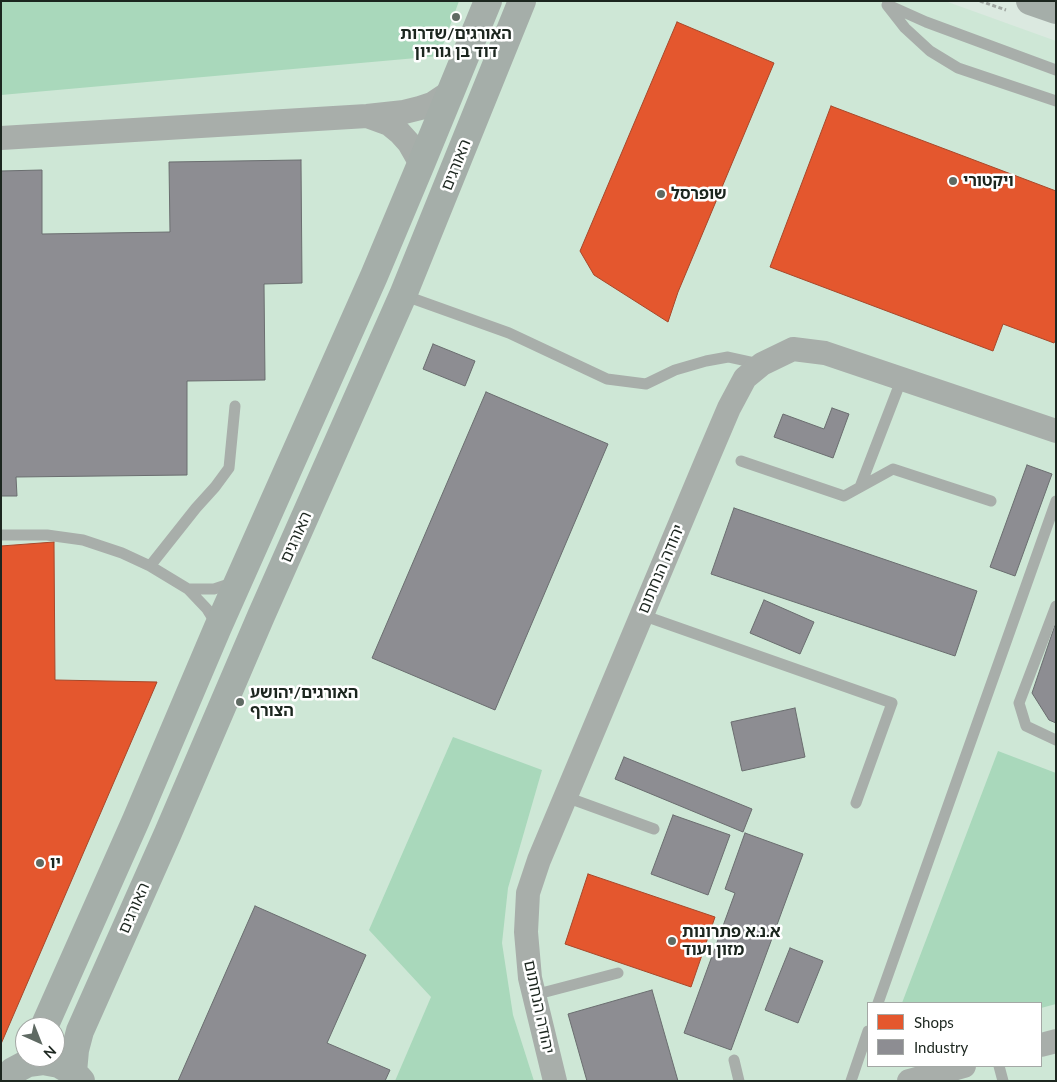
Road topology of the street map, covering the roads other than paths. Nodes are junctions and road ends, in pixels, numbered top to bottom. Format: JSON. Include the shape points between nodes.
{"nodes":[{"id":1,"x":488,"y":1,"type":"edge"},
{"id":2,"x":522,"y":1,"type":"edge"},
{"id":3,"x":1030,"y":1,"type":"edge"},
{"id":4,"x":884,"y":3,"type":"edge"},
{"id":5,"x":1056,"y":10,"type":"edge"},
{"id":6,"x":1056,"y":70,"type":"edge"},
{"id":7,"x":450,"y":92,"type":"junction"},
{"id":8,"x":1056,"y":101,"type":"edge"},
{"id":9,"x":367,"y":116,"type":"junction"},
{"id":10,"x":1,"y":138,"type":"edge"},
{"id":11,"x":421,"y":164,"type":"junction"},
{"id":12,"x":403,"y":295,"type":"junction"},
{"id":13,"x":762,"y":364,"type":"junction"},
{"id":14,"x":902,"y":378,"type":"junction"},
{"id":15,"x":235,"y":406,"type":"dead end"},
{"id":16,"x":1056,"y":431,"type":"edge"},
{"id":17,"x":741,"y":461,"type":"dead end"},
{"id":18,"x":860,"y":487,"type":"junction"},
{"id":19,"x":991,"y":500,"type":"dead end"},
{"id":20,"x":1056,"y":501,"type":"edge"},
{"id":21,"x":1,"y":535,"type":"edge"},
{"id":22,"x":150,"y":566,"type":"junction"},
{"id":23,"x":239,"y":580,"type":"junction"},
{"id":24,"x":188,"y":589,"type":"junction"},
{"id":25,"x":1056,"y":606,"type":"edge"},
{"id":26,"x":642,"y":615,"type":"junction"},
{"id":27,"x":218,"y":627,"type":"junction"},
{"id":28,"x":1056,"y":740,"type":"edge"},
{"id":29,"x":566,"y":797,"type":"junction"},
{"id":30,"x":856,"y":803,"type":"dead end"},
{"id":31,"x":654,"y":829,"type":"dead end"},
{"id":32,"x":618,"y":973,"type":"dead end"},
{"id":33,"x":534,"y":995,"type":"junction"},
{"id":34,"x":878,"y":1002,"type":"edge"},
{"id":35,"x":48,"y":1017,"type":"edge"},
{"id":36,"x":867,"y":1034,"type":"edge"},
{"id":37,"x":1056,"y":1041,"type":"edge"},
{"id":38,"x":1042,"y":1045,"type":"edge"},
{"id":39,"x":734,"y":1060,"type":"dead end"},
{"id":40,"x":19,"y":1067,"type":"edge"},
{"id":41,"x":64,"y":1067,"type":"edge"},
{"id":42,"x":960,"y":1067,"type":"edge"},
{"id":43,"x":999,"y":1067,"type":"edge"},
{"id":44,"x":77,"y":1076,"type":"edge"},
{"id":45,"x":3,"y":1081,"type":"edge"},
{"id":46,"x":555,"y":1081,"type":"edge"},
{"id":47,"x":739,"y":1081,"type":"edge"},
{"id":48,"x":851,"y":1081,"type":"edge"},
{"id":49,"x":909,"y":1081,"type":"edge"},
{"id":50,"x":1003,"y":1081,"type":"edge"}],
"edges":[{"from":1,"to":7,"type":"street","name":"האורגים"},
{"from":2,"to":12,"type":"street","name":"האורגים"},
{"from":3,"to":5,"type":"street"},
{"from":4,"to":6,"type":"lane"},
{"from":4,"to":8,"type":"lane","via":[[930,51],[958,68]]},
{"from":7,"to":9,"type":"street","via":[[420,108]]},
{"from":7,"to":11,"type":"street","name":"האורגים"},
{"from":9,"to":10,"type":"street"},
{"from":9,"to":11,"type":"street","via":[[400,132]]},
{"from":11,"to":23,"type":"street","name":"האורגים"},
{"from":12,"to":13,"type":"lane","via":[[509,334],[607,379],[646,384],[683,368],[728,358]]},
{"from":12,"to":44,"type":"street","name":"האורגים","via":[[80,1032],[75,1050]]},
{"from":13,"to":14,"type":"street","name":"יהודה הנחתום","via":[[793,350],[825,352]]},
{"from":13,"to":26,"type":"street","name":"יהודה הנחתום","via":[[745,378],[729,408]]},
{"from":14,"to":16,"type":"street","name":"יהודה הנחתום"},
{"from":14,"to":18,"type":"lane"},
{"from":15,"to":22,"type":"lane","via":[[229,468]]},
{"from":17,"to":18,"type":"lane","via":[[844,496]]},
{"from":18,"to":19,"type":"lane","via":[[893,469]]},
{"from":20,"to":34,"type":"lane"},
{"from":21,"to":22,"type":"lane","via":[[47,535],[83,540]]},
{"from":22,"to":24,"type":"lane"},
{"from":23,"to":24,"type":"lane","via":[[214,589]]},
{"from":23,"to":27,"type":"street","name":"האורגים"},
{"from":24,"to":27,"type":"lane","via":[[207,609]]},
{"from":25,"to":28,"type":"lane","via":[[1019,703],[1026,726]]},
{"from":26,"to":29,"type":"street","name":"יהודה הנחתום"},
{"from":26,"to":30,"type":"lane","via":[[892,703]]},
{"from":27,"to":35,"type":"street","name":"האורגים"},
{"from":29,"to":31,"type":"lane"},
{"from":29,"to":33,"type":"street","name":"יהודה הנחתום","via":[[528,893],[526,932]]},
{"from":32,"to":33,"type":"lane"},
{"from":33,"to":46,"type":"street","name":"יהודה הנחתום"},
{"from":36,"to":48,"type":"lane"},
{"from":37,"to":38,"type":"street"},
{"from":39,"to":47,"type":"lane"},
{"from":40,"to":45,"type":"street"},
{"from":41,"to":44,"type":"street"},
{"from":42,"to":49,"type":"street"},
{"from":43,"to":50,"type":"lane"}]}
